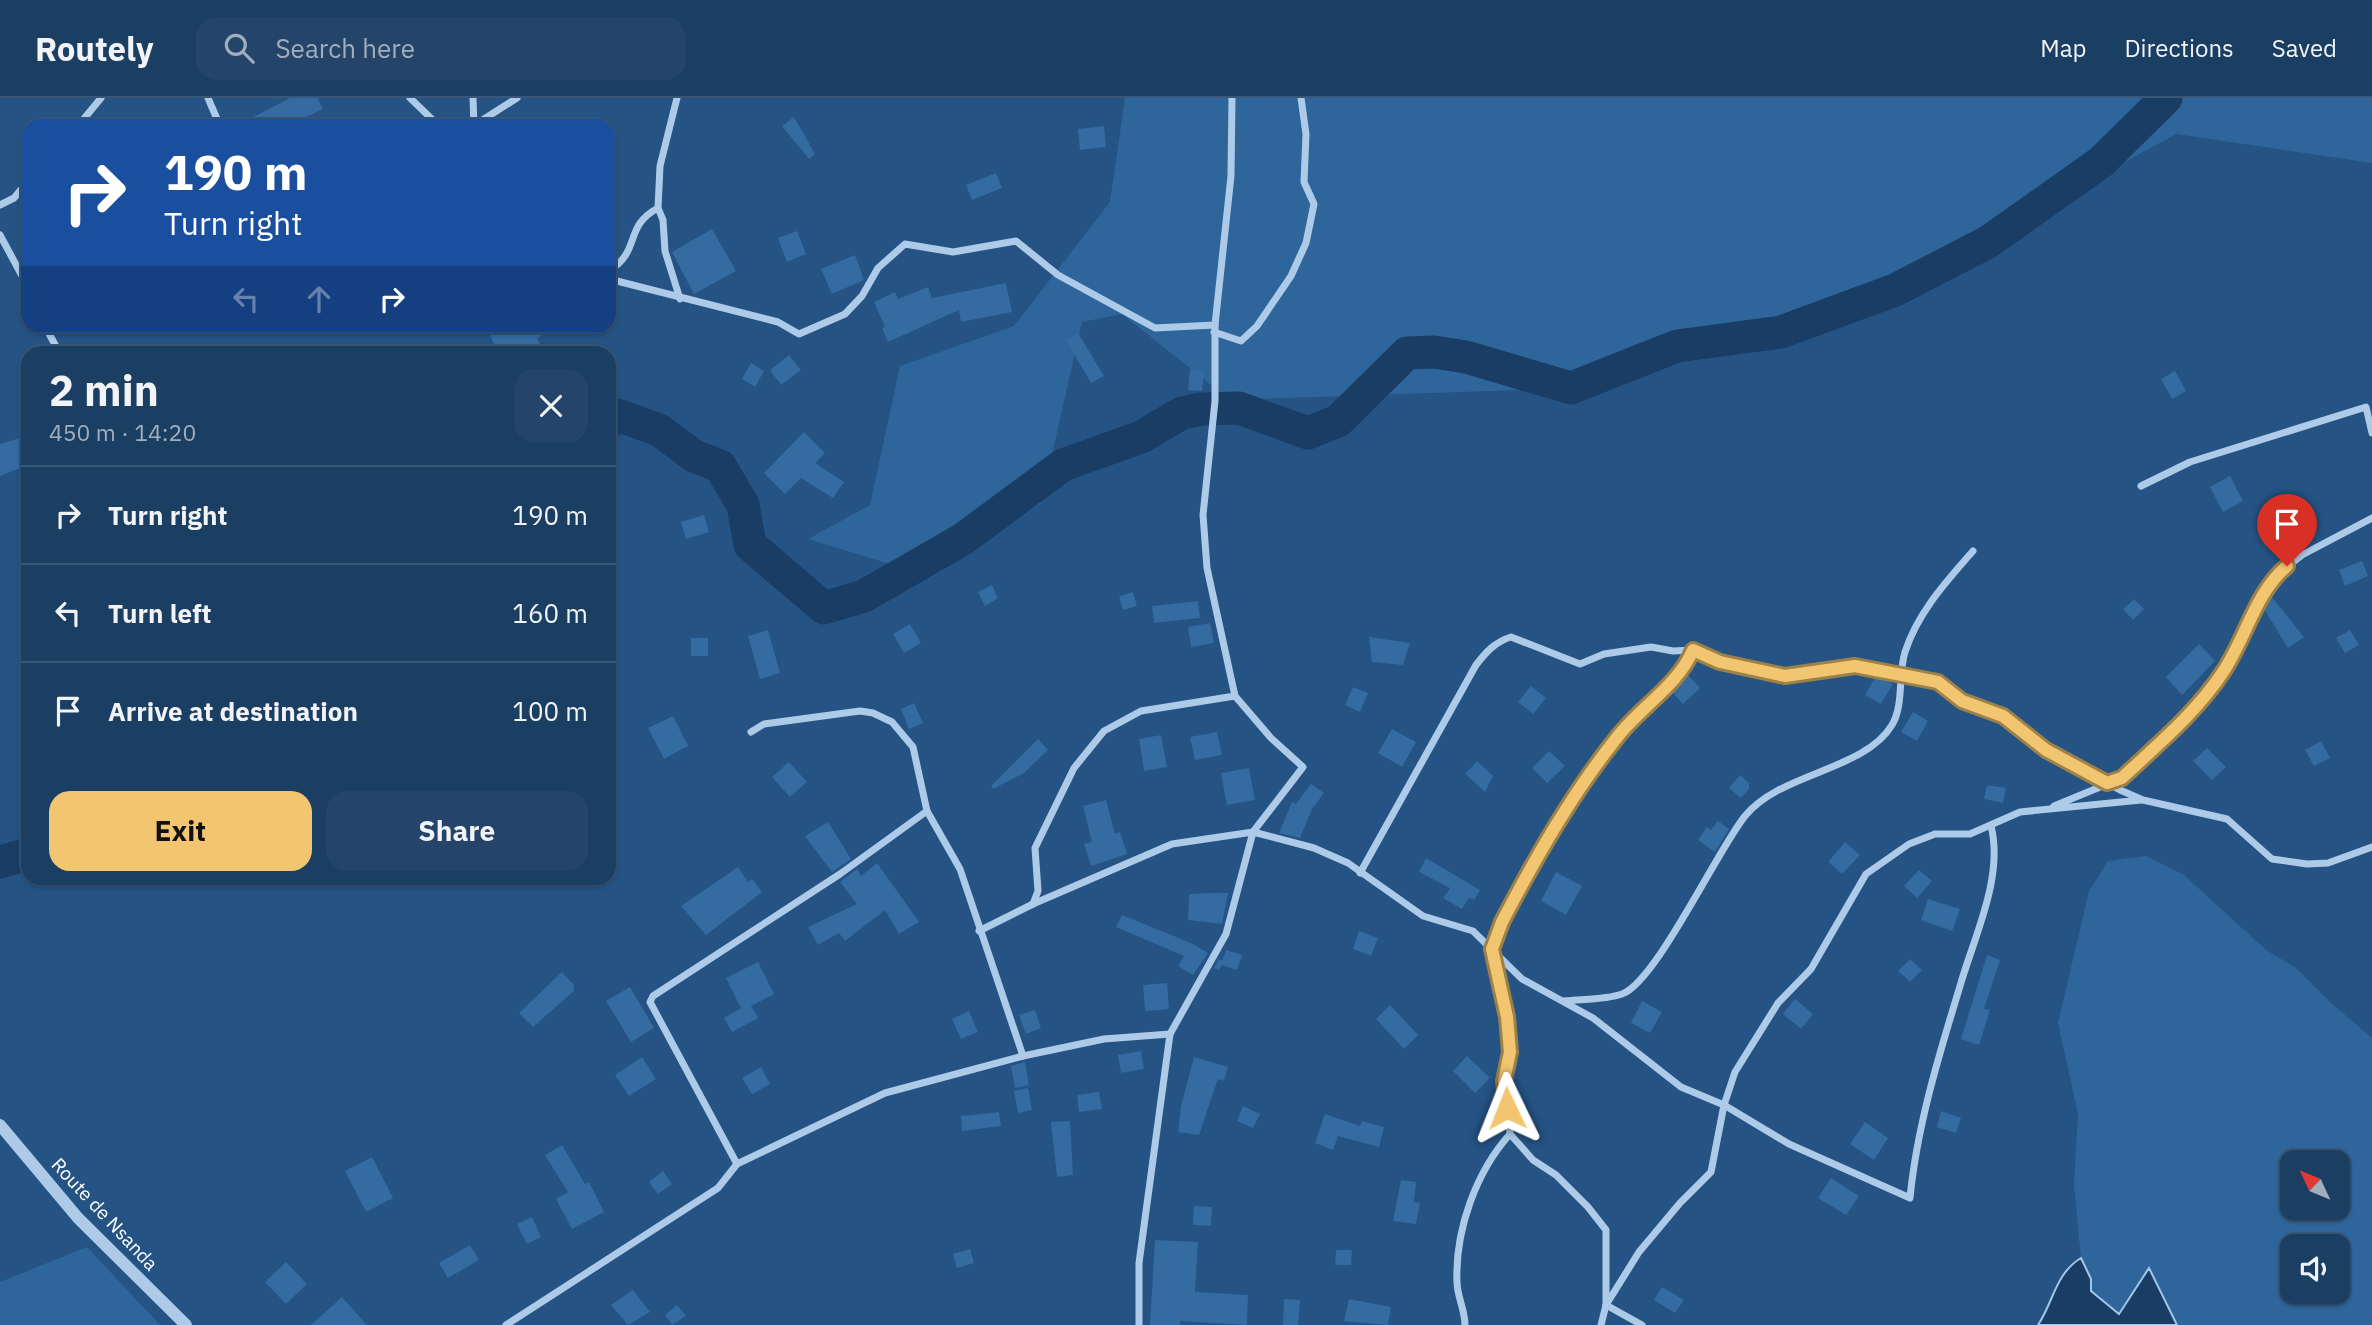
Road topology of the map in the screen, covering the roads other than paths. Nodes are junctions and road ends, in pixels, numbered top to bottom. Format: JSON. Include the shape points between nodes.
{"nodes":[{"id":1,"x":101,"y":98,"type":"edge"},
{"id":2,"x":208,"y":98,"type":"edge"},
{"id":3,"x":410,"y":98,"type":"edge"},
{"id":4,"x":473,"y":98,"type":"edge"},
{"id":5,"x":517,"y":98,"type":"edge"},
{"id":6,"x":677,"y":98,"type":"edge"},
{"id":7,"x":1232,"y":98,"type":"edge"},
{"id":8,"x":1301,"y":98,"type":"edge"},
{"id":9,"x":84,"y":119,"type":"edge"},
{"id":10,"x":217,"y":119,"type":"edge"},
{"id":11,"x":432,"y":119,"type":"edge"},
{"id":12,"x":474,"y":119,"type":"edge"},
{"id":13,"x":485,"y":119,"type":"edge"},
{"id":14,"x":21,"y":190,"type":"edge"},
{"id":15,"x":0,"y":205,"type":"edge"},
{"id":16,"x":658,"y":208,"type":"junction"},
{"id":17,"x":0,"y":235,"type":"edge"},
{"id":18,"x":616,"y":265,"type":"edge"},
{"id":19,"x":21,"y":274,"type":"edge"},
{"id":20,"x":616,"y":281,"type":"edge"},
{"id":21,"x":680,"y":299,"type":"junction"},
{"id":22,"x":1214,"y":329,"type":"junction"},
{"id":23,"x":2372,"y":432,"type":"edge"},
{"id":24,"x":2141,"y":486,"type":"dead end"},
{"id":25,"x":2372,"y":518,"type":"edge"},
{"id":26,"x":1972,"y":551,"type":"dead end"},
{"id":27,"x":1693,"y":650,"type":"junction"},
{"id":28,"x":1903,"y":674,"type":"junction"},
{"id":29,"x":1235,"y":696,"type":"junction"},
{"id":30,"x":751,"y":732,"type":"dead end"},
{"id":31,"x":2107,"y":783,"type":"junction"},
{"id":32,"x":2143,"y":800,"type":"junction"},
{"id":33,"x":2050,"y":808,"type":"junction"},
{"id":34,"x":927,"y":811,"type":"junction"},
{"id":35,"x":1991,"y":826,"type":"junction"},
{"id":36,"x":1253,"y":832,"type":"junction"},
{"id":37,"x":2372,"y":847,"type":"edge"},
{"id":38,"x":1360,"y":873,"type":"junction"},
{"id":39,"x":1033,"y":904,"type":"junction"},
{"id":40,"x":979,"y":931,"type":"junction"},
{"id":41,"x":1492,"y":949,"type":"junction"},
{"id":42,"x":1563,"y":1001,"type":"junction"},
{"id":43,"x":1170,"y":1034,"type":"junction"},
{"id":44,"x":1023,"y":1056,"type":"junction"},
{"id":45,"x":1724,"y":1105,"type":"junction"},
{"id":46,"x":0,"y":1125,"type":"edge"},
{"id":47,"x":1510,"y":1134,"type":"junction"},
{"id":48,"x":737,"y":1164,"type":"junction"},
{"id":49,"x":1606,"y":1305,"type":"junction"},
{"id":50,"x":186,"y":1325,"type":"edge"},
{"id":51,"x":506,"y":1325,"type":"edge"},
{"id":52,"x":1139,"y":1325,"type":"edge"},
{"id":53,"x":1465,"y":1325,"type":"edge"},
{"id":54,"x":1601,"y":1325,"type":"edge"},
{"id":55,"x":1642,"y":1325,"type":"edge"}],
"edges":[{"from":1,"to":9,"type":"street"},
{"from":2,"to":10,"type":"street"},
{"from":3,"to":11,"type":"street"},
{"from":4,"to":12,"type":"street"},
{"from":5,"to":13,"type":"street"},
{"from":6,"to":16,"type":"street","via":[[660,166]]},
{"from":7,"to":22,"type":"street","via":[[1231,176]]},
{"from":8,"to":22,"type":"street","via":[[1306,134],[1304,182],[1314,204],[1306,243],[1292,276],[1241,341]]},
{"from":14,"to":15,"type":"street"},
{"from":16,"to":18,"type":"street","via":[[639,221],[629,254]]},
{"from":16,"to":21,"type":"street"},
{"from":17,"to":19,"type":"street"},
{"from":20,"to":21,"type":"street"},
{"from":21,"to":22,"type":"street","via":[[778,322],[799,334],[845,314],[878,268],[905,244],[953,253],[1016,241],[1058,275],[1155,328]]},
{"from":22,"to":29,"type":"street","via":[[1215,401],[1204,528],[1207,568]]},
{"from":23,"to":24,"type":"street","via":[[2366,407],[2190,462]]},
{"from":25,"to":31,"type":"street","via":[[2302,555],[2273,578],[2213,688],[2122,778]]},
{"from":26,"to":28,"type":"street","via":[[1928,603],[1905,653]]},
{"from":27,"to":28,"type":"street","via":[[1720,662],[1785,676],[1855,666]]},
{"from":27,"to":38,"type":"street","via":[[1632,647],[1580,664],[1521,639],[1500,641],[1476,665]]},
{"from":27,"to":41,"type":"street","via":[[1673,681],[1621,733],[1588,775],[1521,887]]},
{"from":28,"to":31,"type":"street","via":[[1938,682],[1962,701],[2003,716],[2046,750]]},
{"from":28,"to":42,"type":"street","via":[[1893,723],[1884,735],[1826,770],[1768,794],[1745,816],[1653,965],[1624,994]]},
{"from":29,"to":36,"type":"street","via":[[1303,767]]},
{"from":29,"to":39,"type":"street","via":[[1141,711],[1104,731],[1074,768],[1035,848],[1038,891]]},
{"from":30,"to":34,"type":"street","via":[[764,724],[860,711],[892,722],[913,747]]},
{"from":31,"to":32,"type":"street"},
{"from":31,"to":33,"type":"street"},
{"from":32,"to":33,"type":"street"},
{"from":32,"to":37,"type":"street","via":[[2227,819],[2272,859],[2328,863]]},
{"from":33,"to":35,"type":"street","via":[[2011,815]]},
{"from":34,"to":40,"type":"street","via":[[960,869]]},
{"from":34,"to":48,"type":"street","via":[[653,996],[650,1002]]},
{"from":35,"to":45,"type":"street","via":[[1970,834],[1935,834],[1909,844],[1866,874],[1811,969],[1778,1003],[1742,1061]]},
{"from":35,"to":45,"type":"street","via":[[1995,843],[1990,886],[1951,1014],[1914,1159],[1910,1198],[1789,1144]]},
{"from":36,"to":38,"type":"street","via":[[1336,856]]},
{"from":36,"to":39,"type":"street","via":[[1172,844]]},
{"from":36,"to":43,"type":"street","via":[[1226,934]]},
{"from":38,"to":41,"type":"street","via":[[1423,916],[1473,931]]},
{"from":39,"to":40,"type":"street"},
{"from":40,"to":44,"type":"street"},
{"from":41,"to":42,"type":"street","via":[[1522,979]]},
{"from":41,"to":47,"type":"street","via":[[1509,1041],[1504,1081]]},
{"from":42,"to":45,"type":"street","via":[[1622,1038],[1681,1087]]},
{"from":43,"to":44,"type":"street","via":[[1104,1040]]},
{"from":43,"to":52,"type":"street","via":[[1139,1264]]},
{"from":44,"to":48,"type":"street","via":[[885,1093]]},
{"from":45,"to":49,"type":"street","via":[[1711,1172],[1639,1252]]},
{"from":46,"to":50,"type":"street","name":"Route de Nsanda","via":[[78,1218]]},
{"from":47,"to":49,"type":"street","via":[[1588,1207],[1606,1230]]},
{"from":47,"to":53,"type":"street","via":[[1485,1166],[1466,1218],[1457,1283]]},
{"from":48,"to":51,"type":"street","via":[[718,1188]]},
{"from":49,"to":54,"type":"street"},
{"from":49,"to":55,"type":"street"}]}
